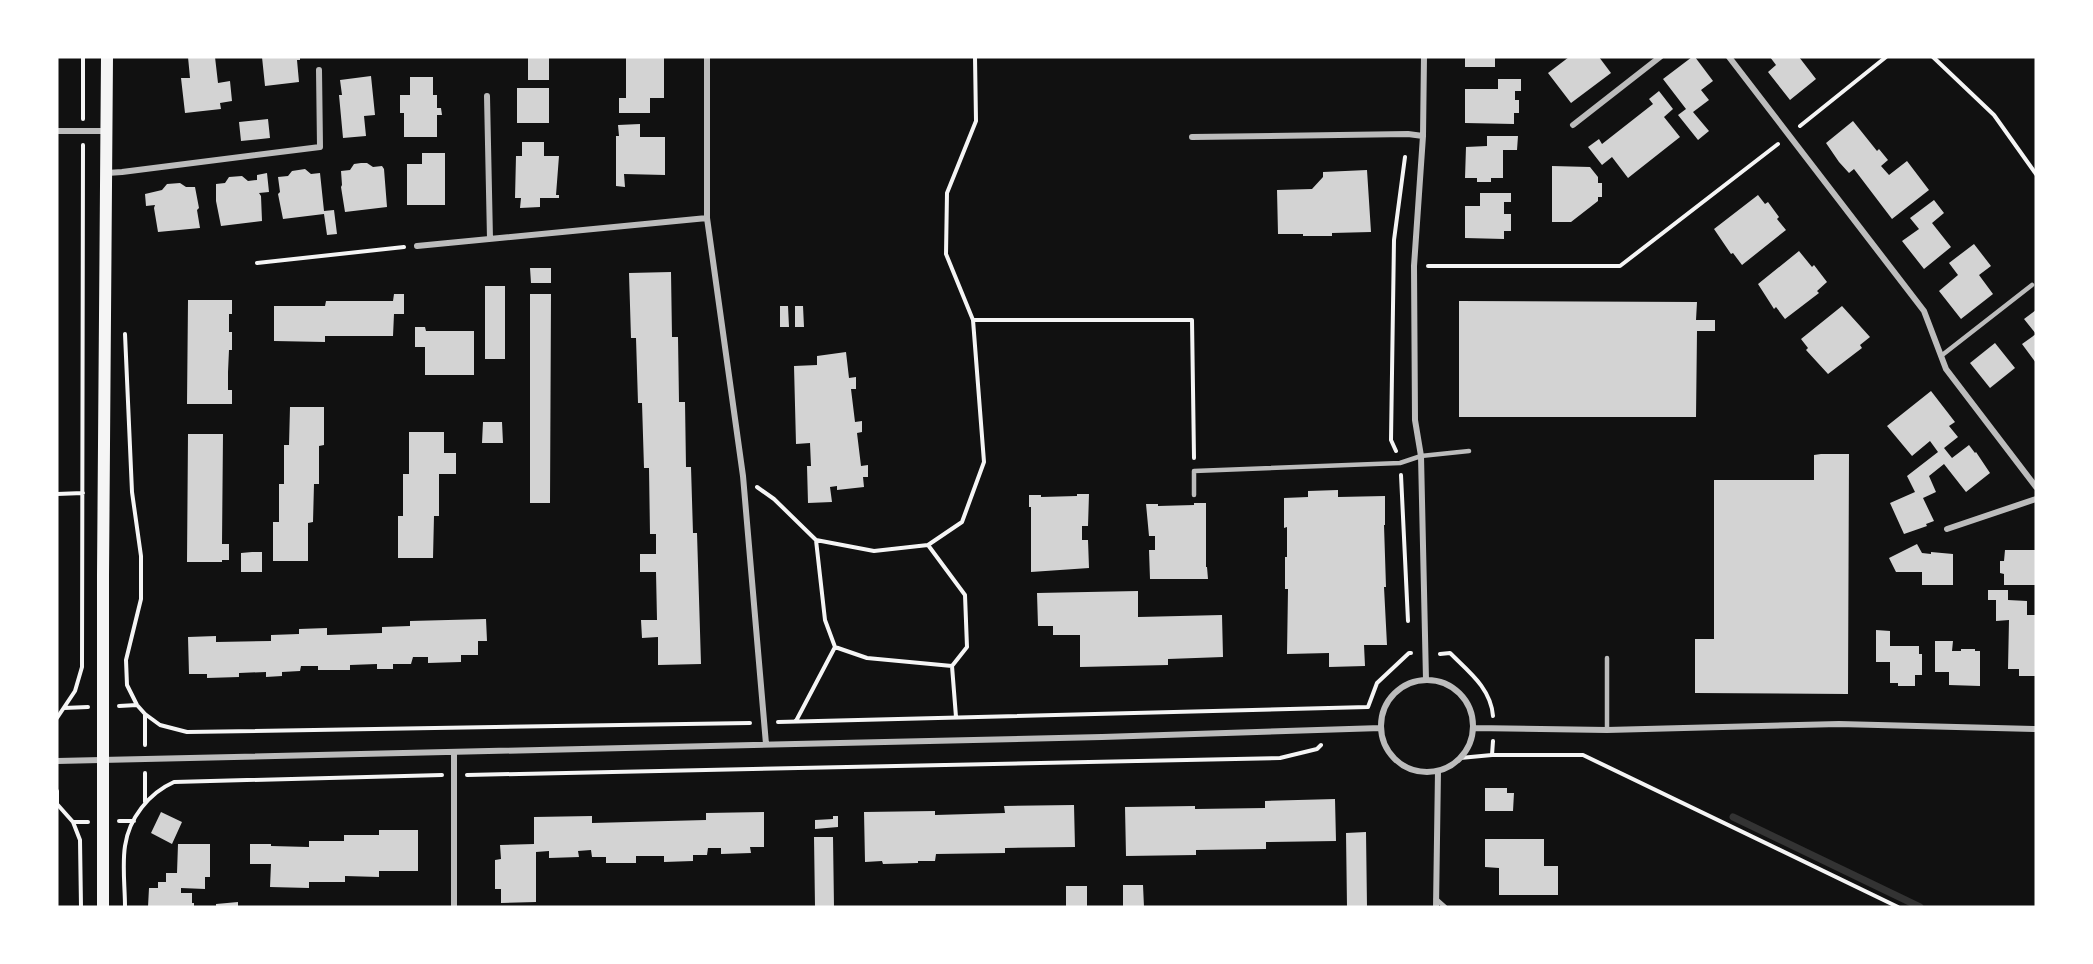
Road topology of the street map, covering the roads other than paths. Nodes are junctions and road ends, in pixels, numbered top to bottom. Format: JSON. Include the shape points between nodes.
{"nodes":[{"id":1,"x":107,"y":57,"type":"edge"},
{"id":2,"x":707,"y":57,"type":"edge"},
{"id":3,"x":1424,"y":57,"type":"edge"},
{"id":4,"x":1660,"y":57,"type":"edge"},
{"id":5,"x":1728,"y":57,"type":"edge"},
{"id":6,"x":319,"y":70,"type":"dead end"},
{"id":7,"x":487,"y":96,"type":"dead end"},
{"id":8,"x":1573,"y":125,"type":"dead end"},
{"id":9,"x":57,"y":131,"type":"edge"},
{"id":10,"x":107,"y":131,"type":"junction"},
{"id":11,"x":1423,"y":136,"type":"junction"},
{"id":12,"x":1192,"y":137,"type":"dead end"},
{"id":13,"x":107,"y":173,"type":"junction"},
{"id":14,"x":707,"y":218,"type":"junction"},
{"id":15,"x":490,"y":239,"type":"junction"},
{"id":16,"x":417,"y":246,"type":"road end"},
{"id":17,"x":2032,"y":285,"type":"dead end"},
{"id":18,"x":1941,"y":356,"type":"junction"},
{"id":19,"x":1469,"y":451,"type":"dead end"},
{"id":20,"x":1421,"y":456,"type":"junction"},
{"id":21,"x":2036,"y":487,"type":"edge"},
{"id":22,"x":1194,"y":495,"type":"dead end"},
{"id":23,"x":2036,"y":499,"type":"edge"},
{"id":24,"x":1947,"y":529,"type":"dead end"},
{"id":25,"x":1607,"y":658,"type":"dead end"},
{"id":26,"x":1426,"y":680,"type":"junction"},
{"id":27,"x":1381,"y":728,"type":"junction"},
{"id":28,"x":1474,"y":728,"type":"junction"},
{"id":29,"x":2036,"y":729,"type":"edge"},
{"id":30,"x":1607,"y":730,"type":"junction"},
{"id":31,"x":766,"y":744,"type":"junction"},
{"id":32,"x":454,"y":753,"type":"junction"},
{"id":33,"x":103,"y":759,"type":"junction"},
{"id":34,"x":57,"y":761,"type":"edge"},
{"id":35,"x":1438,"y":771,"type":"junction"},
{"id":36,"x":1436,"y":898,"type":"junction"},
{"id":37,"x":103,"y":907,"type":"edge"},
{"id":38,"x":454,"y":907,"type":"edge"},
{"id":39,"x":1436,"y":907,"type":"edge"},
{"id":40,"x":1445,"y":907,"type":"edge"}],
"edges":[{"from":1,"to":10,"type":"main road"},
{"from":2,"to":14,"type":"street"},
{"from":3,"to":11,"type":"street"},
{"from":4,"to":8,"type":"street"},
{"from":5,"to":18,"type":"street","via":[[1924,311]]},
{"from":6,"to":13,"type":"street","via":[[320,147]]},
{"from":7,"to":15,"type":"street"},
{"from":9,"to":10,"type":"street"},
{"from":10,"to":13,"type":"main road"},
{"from":11,"to":12,"type":"street"},
{"from":11,"to":20,"type":"street","via":[[1414,266],[1415,420]]},
{"from":13,"to":33,"type":"main road"},
{"from":14,"to":15,"type":"street"},
{"from":14,"to":31,"type":"street","via":[[743,476]]},
{"from":15,"to":16,"type":"street"},
{"from":17,"to":18,"type":"lane"},
{"from":18,"to":21,"type":"street","via":[[1946,369]]},
{"from":19,"to":20,"type":"lane"},
{"from":20,"to":22,"type":"lane","via":[[1400,463],[1194,471]]},
{"from":20,"to":26,"type":"street"},
{"from":23,"to":24,"type":"street"},
{"from":25,"to":30,"type":"lane"},
{"from":26,"to":27,"type":"street","via":[[1399,690],[1389,700]]},
{"from":26,"to":28,"type":"street","via":[[1453,688],[1463,698]]},
{"from":27,"to":31,"type":"street"},
{"from":27,"to":35,"type":"street","via":[[1383,741],[1399,763],[1425,773]]},
{"from":28,"to":30,"type":"street"},
{"from":28,"to":35,"type":"street","via":[[1460,759]]},
{"from":29,"to":30,"type":"street","via":[[1839,724]]},
{"from":31,"to":32,"type":"street"},
{"from":32,"to":33,"type":"street"},
{"from":32,"to":38,"type":"street"},
{"from":33,"to":34,"type":"street"},
{"from":33,"to":37,"type":"main road"},
{"from":35,"to":36,"type":"street"},
{"from":36,"to":39,"type":"street"},
{"from":36,"to":40,"type":"lane"}]}
